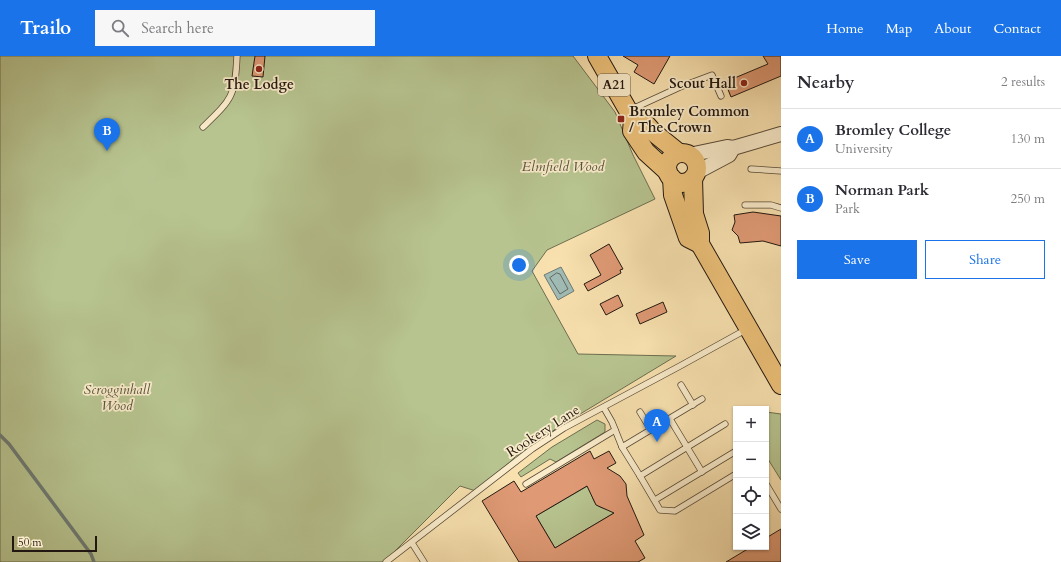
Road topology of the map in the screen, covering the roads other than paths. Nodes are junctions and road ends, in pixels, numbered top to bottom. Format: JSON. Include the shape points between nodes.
{"nodes":[{"id":1,"x":237,"y":56,"type":"edge"},
{"id":2,"x":597,"y":56,"type":"edge"},
{"id":3,"x":721,"y":96,"type":"dead end"},
{"id":4,"x":630,"y":115,"type":"junction"},
{"id":5,"x":202,"y":127,"type":"dead end"},
{"id":6,"x":781,"y":134,"type":"edge"},
{"id":7,"x":733,"y":148,"type":"junction"},
{"id":8,"x":684,"y":154,"type":"junction"},
{"id":9,"x":751,"y":169,"type":"dead end"},
{"id":10,"x":781,"y":171,"type":"edge"},
{"id":11,"x":670,"y":175,"type":"junction"},
{"id":12,"x":695,"y":175,"type":"junction"},
{"id":13,"x":745,"y":205,"type":"dead end"},
{"id":14,"x":781,"y":208,"type":"edge"},
{"id":15,"x":700,"y":244,"type":"junction"},
{"id":16,"x":747,"y":328,"type":"junction"},
{"id":17,"x":681,"y":385,"type":"dead end"},
{"id":18,"x":781,"y":385,"type":"edge"},
{"id":19,"x":702,"y":399,"type":"dead end"},
{"id":20,"x":693,"y":405,"type":"junction"},
{"id":21,"x":604,"y":408,"type":"junction"},
{"id":22,"x":640,"y":412,"type":"dead end"},
{"id":23,"x":670,"y":419,"type":"junction"},
{"id":24,"x":725,"y":424,"type":"dead end"},
{"id":25,"x":615,"y":430,"type":"junction"},
{"id":26,"x":651,"y":430,"type":"junction"},
{"id":27,"x":687,"y":447,"type":"junction"},
{"id":28,"x":622,"y":448,"type":"junction"},
{"id":29,"x":733,"y":453,"type":"edge"},
{"id":30,"x":702,"y":472,"type":"junction"},
{"id":31,"x":640,"y":476,"type":"junction"},
{"id":32,"x":733,"y":476,"type":"edge"},
{"id":33,"x":526,"y":484,"type":"dead end"},
{"id":34,"x":769,"y":489,"type":"edge"},
{"id":35,"x":655,"y":500,"type":"junction"},
{"id":36,"x":781,"y":509,"type":"edge"},
{"id":37,"x":412,"y":543,"type":"junction"},
{"id":38,"x":386,"y":562,"type":"edge"},
{"id":39,"x":424,"y":562,"type":"edge"}],
"edges":[{"from":1,"to":5,"type":"lane","via":[[235,86],[230,98]]},
{"from":2,"to":4,"type":"main road","number":"A21"},
{"from":3,"to":4,"type":"lane","via":[[712,75],[680,87]]},
{"from":4,"to":8,"type":"main road","via":[[645,123],[653,132]]},
{"from":4,"to":11,"type":"main road","number":"A21","via":[[632,131],[646,152]]},
{"from":6,"to":7,"type":"street"},
{"from":7,"to":8,"type":"street"},
{"from":7,"to":12,"type":"street","via":[[729,155]]},
{"from":8,"to":11,"type":"main road","via":[[670,159]]},
{"from":8,"to":12,"type":"main road","via":[[696,161]]},
{"from":9,"to":10,"type":"lane"},
{"from":11,"to":12,"type":"main road","via":[[682,182]]},
{"from":11,"to":15,"type":"main road","via":[[673,195],[688,238]]},
{"from":12,"to":15,"type":"main road","via":[[694,214],[700,232]]},
{"from":13,"to":14,"type":"lane","via":[[770,205]]},
{"from":15,"to":16,"type":"main road"},
{"from":16,"to":18,"type":"main road"},
{"from":16,"to":21,"type":"lane","name":"Rookery Lane"},
{"from":17,"to":20,"type":"lane"},
{"from":19,"to":20,"type":"lane"},
{"from":20,"to":23,"type":"lane"},
{"from":21,"to":25,"type":"lane"},
{"from":21,"to":37,"type":"lane","name":"Rookery Lane","via":[[564,428],[532,449]]},
{"from":22,"to":26,"type":"lane"},
{"from":23,"to":26,"type":"lane"},
{"from":23,"to":27,"type":"lane"},
{"from":24,"to":27,"type":"lane"},
{"from":25,"to":28,"type":"lane"},
{"from":25,"to":33,"type":"lane"},
{"from":26,"to":28,"type":"lane"},
{"from":27,"to":30,"type":"lane"},
{"from":27,"to":31,"type":"lane"},
{"from":28,"to":31,"type":"lane"},
{"from":29,"to":30,"type":"lane"},
{"from":30,"to":35,"type":"lane"},
{"from":31,"to":35,"type":"lane"},
{"from":32,"to":35,"type":"lane","via":[[675,511],[660,510]]},
{"from":34,"to":36,"type":"lane"},
{"from":37,"to":38,"type":"lane","name":"Rookery Lane"},
{"from":37,"to":39,"type":"lane"}]}
